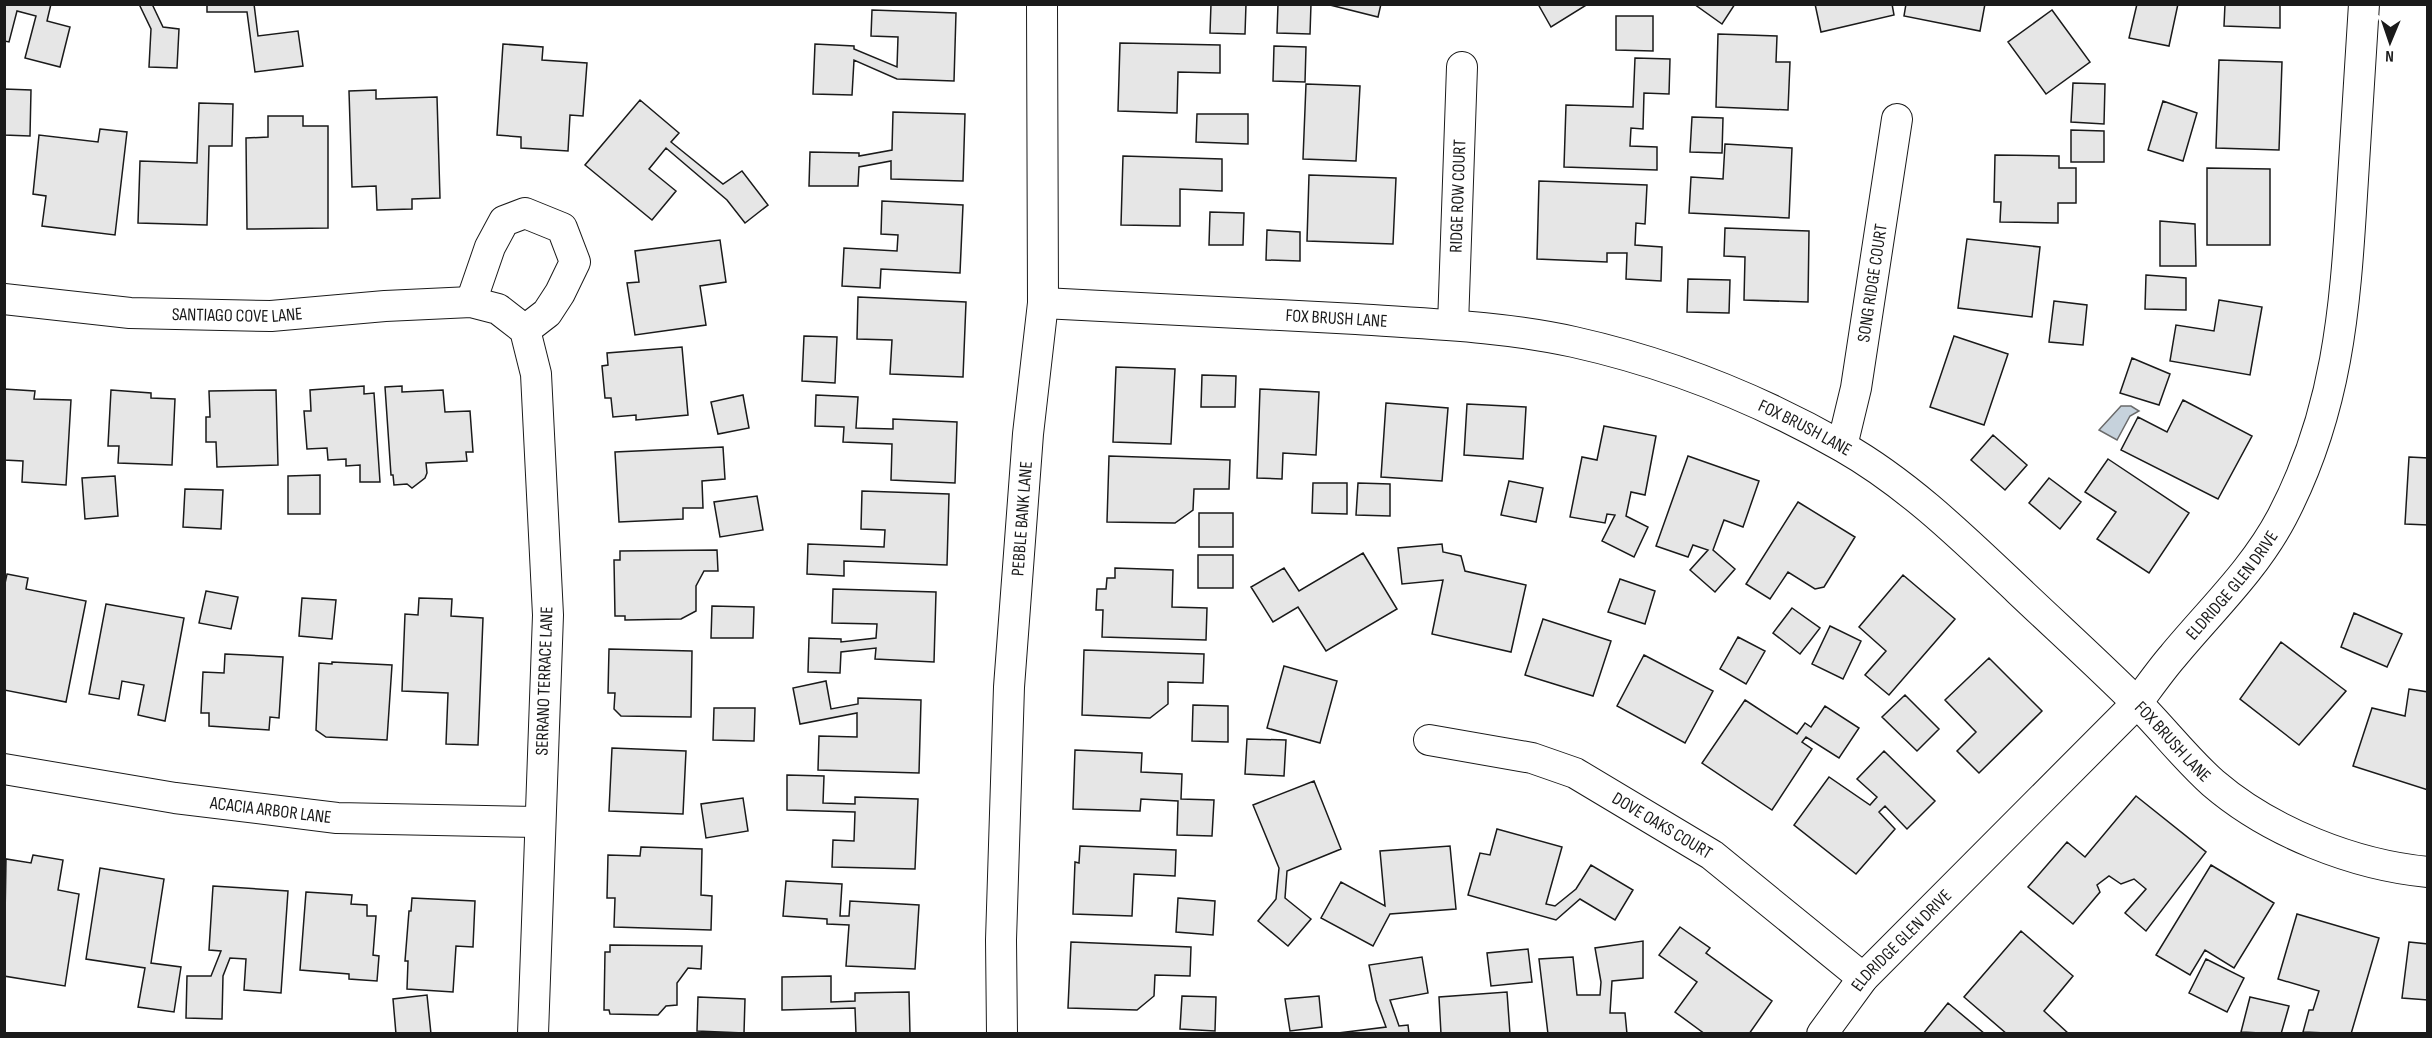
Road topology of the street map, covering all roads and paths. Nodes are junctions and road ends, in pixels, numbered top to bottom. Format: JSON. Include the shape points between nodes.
{"nodes":[{"id":1,"x":1042,"y":4,"type":"edge"},
{"id":2,"x":2364,"y":4,"type":"edge"},
{"id":3,"x":1462,"y":67,"type":"dead end"},
{"id":4,"x":1897,"y":118,"type":"dead end"},
{"id":5,"x":4,"y":299,"type":"edge"},
{"id":6,"x":1042,"y":303,"type":"junction"},
{"id":7,"x":485,"y":306,"type":"junction"},
{"id":8,"x":1453,"y":325,"type":"junction"},
{"id":9,"x":525,"y":330,"type":"junction"},
{"id":10,"x":1842,"y":446,"type":"junction"},
{"id":11,"x":2137,"y":703,"type":"junction"},
{"id":12,"x":1429,"y":740,"type":"dead end"},
{"id":13,"x":4,"y":769,"type":"edge"},
{"id":14,"x":539,"y":822,"type":"junction"},
{"id":15,"x":2427,"y":872,"type":"edge"},
{"id":16,"x":1863,"y":978,"type":"junction"},
{"id":17,"x":533,"y":1034,"type":"edge"},
{"id":18,"x":1002,"y":1034,"type":"edge"},
{"id":19,"x":1821,"y":1034,"type":"edge"}],
"edges":[{"from":1,"to":6,"type":"street","name":"PEBBLE BANK LANE"},
{"from":2,"to":11,"type":"street","name":"ELDRIDGE GLEN DRIVE","via":[[2347,281],[2338,353],[2322,422],[2306,466],[2264,546]]},
{"from":3,"to":8,"type":"street","name":"RIDGE ROW COURT"},
{"from":4,"to":10,"type":"street","name":"SONG RIDGE COURT","via":[[1856,388]]},
{"from":5,"to":7,"type":"street","name":"SANTIAGO COVE LANE","via":[[130,313],[271,316],[385,306]]},
{"from":6,"to":8,"type":"street","name":"FOX BRUSH LANE"},
{"from":6,"to":18,"type":"street","name":"PEBBLE BANK LANE","via":[[1009,687]]},
{"from":7,"to":9,"type":"street"},
{"from":7,"to":9,"type":"street","via":[[490,247],[504,221],[525,213],[561,228],[574,262],[547,313]]},
{"from":8,"to":10,"type":"street","name":"FOX BRUSH LANE","via":[[1557,339],[1617,352],[1701,379]]},
{"from":9,"to":14,"type":"street","name":"SERRANO TERRACE LANE","via":[[536,374],[548,615]]},
{"from":10,"to":11,"type":"street","name":"FOX BRUSH LANE","via":[[1926,506]]},
{"from":11,"to":15,"type":"street","name":"FOX BRUSH LANE","via":[[2212,782],[2248,809],[2311,842],[2359,859]]},
{"from":11,"to":16,"type":"street","name":"ELDRIDGE GLEN DRIVE"},
{"from":12,"to":16,"type":"street","name":"DOVE OAKS COURT","via":[[1532,758],[1575,773],[1712,855]]},
{"from":13,"to":14,"type":"street","name":"ACACIA ARBOR LANE","via":[[175,798],[337,818]]},
{"from":14,"to":17,"type":"street","name":"SERRANO TERRACE LANE"},
{"from":16,"to":19,"type":"street","name":"ELDRIDGE GLEN DRIVE"}]}
